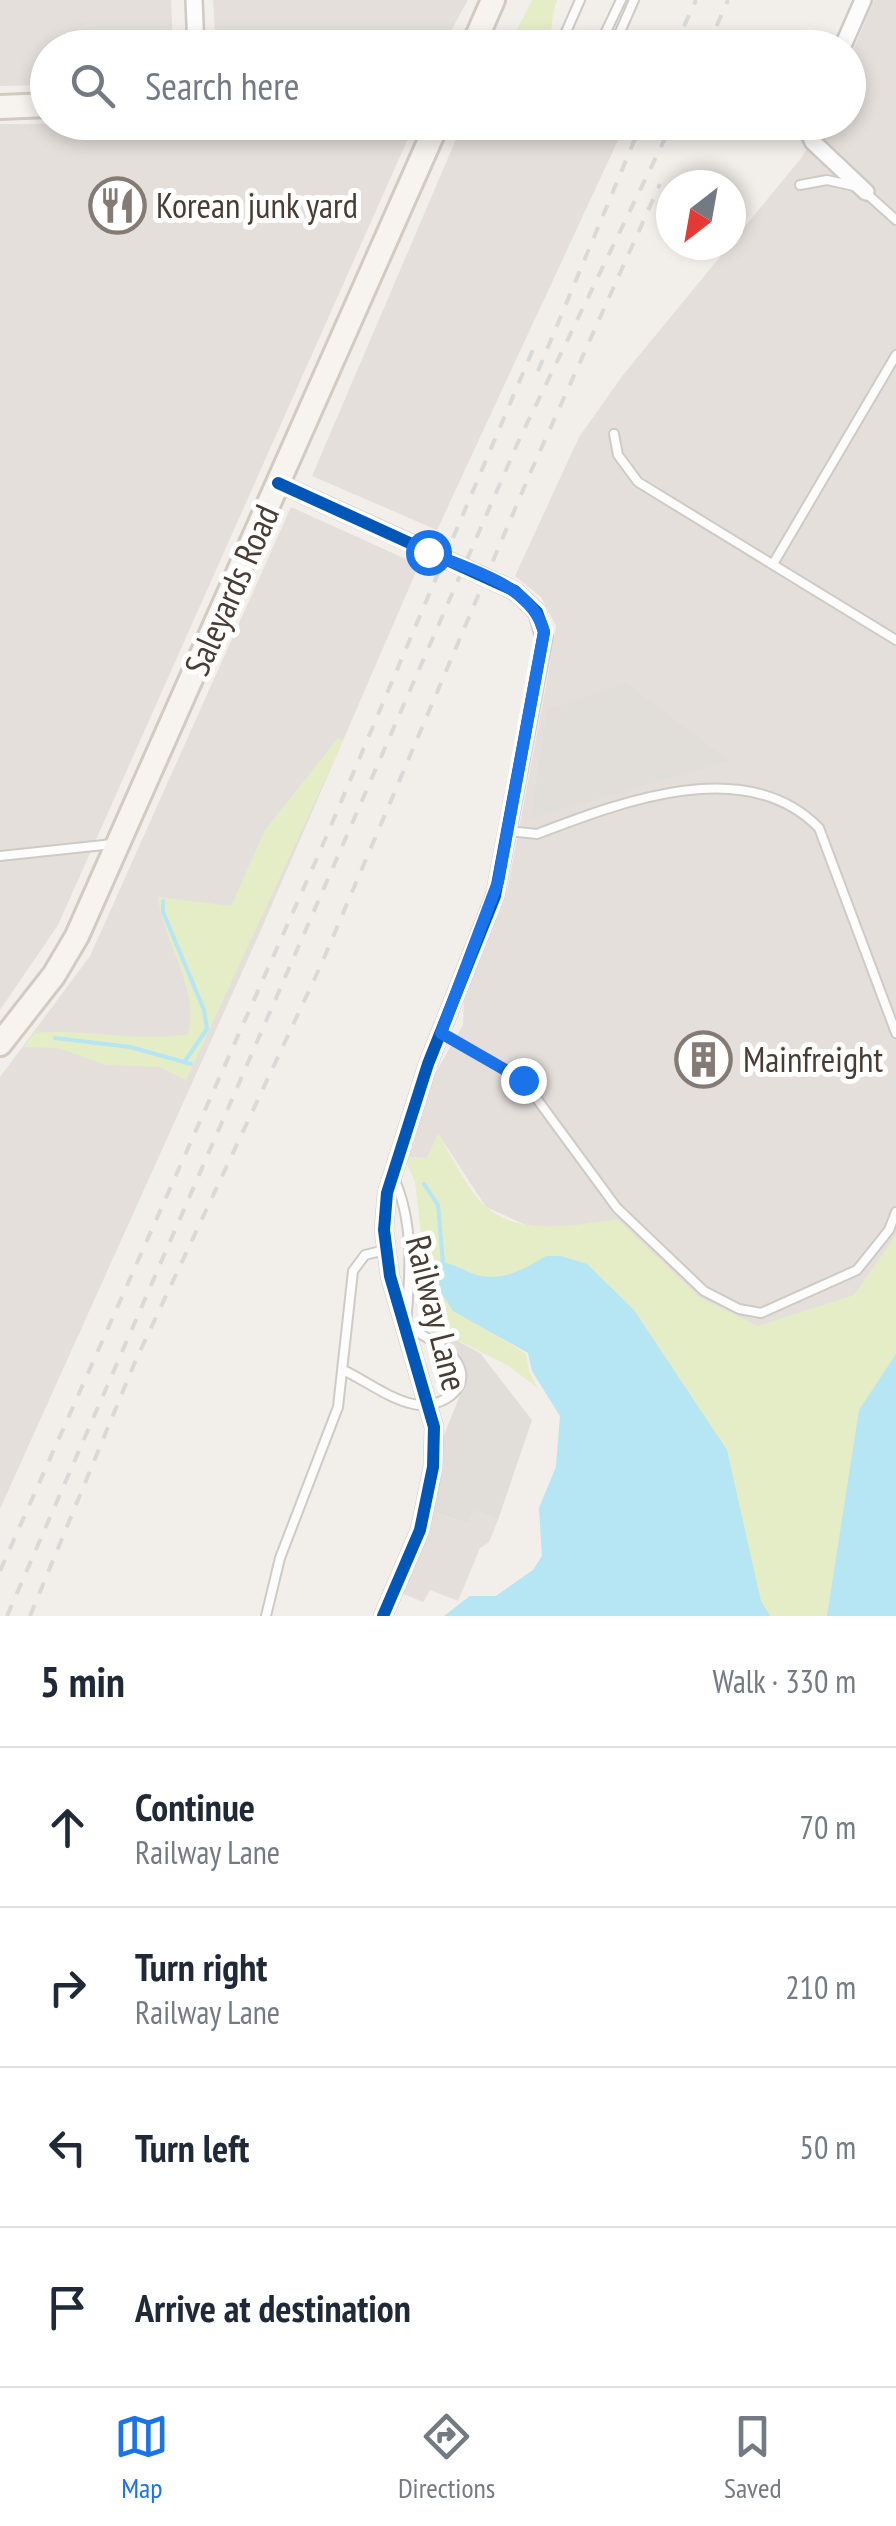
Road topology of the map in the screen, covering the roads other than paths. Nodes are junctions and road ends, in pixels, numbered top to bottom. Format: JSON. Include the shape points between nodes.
{"nodes":[{"id":1,"x":194,"y":0,"type":"edge"},
{"id":2,"x":493,"y":0,"type":"edge"},
{"id":3,"x":580,"y":0,"type":"edge"},
{"id":4,"x":621,"y":0,"type":"edge"},
{"id":5,"x":634,"y":0,"type":"edge"},
{"id":6,"x":863,"y":0,"type":"edge"},
{"id":7,"x":195,"y":30,"type":"edge"},
{"id":8,"x":480,"y":30,"type":"edge"},
{"id":9,"x":567,"y":30,"type":"edge"},
{"id":10,"x":607,"y":30,"type":"edge"},
{"id":11,"x":620,"y":30,"type":"edge"},
{"id":12,"x":850,"y":30,"type":"edge"},
{"id":13,"x":30,"y":105,"type":"edge"},
{"id":14,"x":0,"y":106,"type":"edge"},
{"id":15,"x":430,"y":140,"type":"edge"},
{"id":16,"x":812,"y":140,"type":"edge"},
{"id":17,"x":800,"y":186,"type":"dead end"},
{"id":18,"x":866,"y":192,"type":"junction"},
{"id":19,"x":896,"y":220,"type":"edge"},
{"id":20,"x":896,"y":354,"type":"edge"},
{"id":21,"x":614,"y":434,"type":"dead end"},
{"id":22,"x":278,"y":483,"type":"junction"},
{"id":23,"x":773,"y":564,"type":"junction"},
{"id":24,"x":896,"y":640,"type":"edge"},
{"id":25,"x":508,"y":832,"type":"junction"},
{"id":26,"x":118,"y":844,"type":"junction"},
{"id":27,"x":0,"y":856,"type":"edge"},
{"id":28,"x":441,"y":1033,"type":"junction"},
{"id":29,"x":896,"y":1033,"type":"edge"},
{"id":30,"x":0,"y":1044,"type":"edge"},
{"id":31,"x":391,"y":1172,"type":"junction"},
{"id":32,"x":896,"y":1212,"type":"edge"},
{"id":33,"x":386,"y":1250,"type":"junction"},
{"id":34,"x":406,"y":1325,"type":"junction"},
{"id":35,"x":343,"y":1370,"type":"junction"},
{"id":36,"x":431,"y":1406,"type":"junction"},
{"id":37,"x":266,"y":1616,"type":"edge"},
{"id":38,"x":383,"y":1616,"type":"edge"}],
"edges":[{"from":1,"to":7,"type":"street"},
{"from":2,"to":8,"type":"main road"},
{"from":3,"to":9,"type":"lane"},
{"from":4,"to":10,"type":"lane"},
{"from":5,"to":11,"type":"lane"},
{"from":6,"to":12,"type":"street"},
{"from":13,"to":14,"type":"main road"},
{"from":15,"to":22,"type":"main road","name":"Saleyards Road"},
{"from":16,"to":18,"type":"street"},
{"from":17,"to":18,"type":"lane","via":[[834,180]]},
{"from":18,"to":19,"type":"lane"},
{"from":20,"to":23,"type":"lane"},
{"from":21,"to":23,"type":"lane","via":[[618,455],[638,482]]},
{"from":22,"to":25,"type":"street","name":"Railway Lane","bridge":true,"via":[[515,591],[537,612],[544,637]]},
{"from":22,"to":26,"type":"main road","name":"Saleyards Road"},
{"from":23,"to":24,"type":"lane"},
{"from":25,"to":28,"type":"street","name":"Railway Lane","via":[[495,896]]},
{"from":25,"to":29,"type":"lane","via":[[537,834],[703,785],[739,788],[800,808],[819,828]]},
{"from":26,"to":27,"type":"lane"},
{"from":26,"to":30,"type":"main road","name":"Saleyards Road","via":[[65,957]]},
{"from":28,"to":31,"type":"street","name":"Railway Lane"},
{"from":28,"to":32,"type":"lane","via":[[523,1080],[617,1208],[704,1291],[739,1309],[761,1312],[857,1270]]},
{"from":31,"to":33,"type":"street","name":"Railway Lane"},
{"from":31,"to":34,"type":"lane","via":[[408,1223]]},
{"from":33,"to":34,"type":"street","name":"Railway Lane"},
{"from":33,"to":35,"type":"lane","via":[[364,1256],[353,1271]]},
{"from":34,"to":36,"type":"street","name":"Railway Lane"},
{"from":34,"to":36,"type":"lane","via":[[444,1350],[462,1375],[449,1397]]},
{"from":35,"to":36,"type":"lane","via":[[400,1400]]},
{"from":35,"to":37,"type":"lane","via":[[338,1407],[280,1558]]},
{"from":36,"to":38,"type":"street","name":"Railway Lane","via":[[428,1498]]}]}
